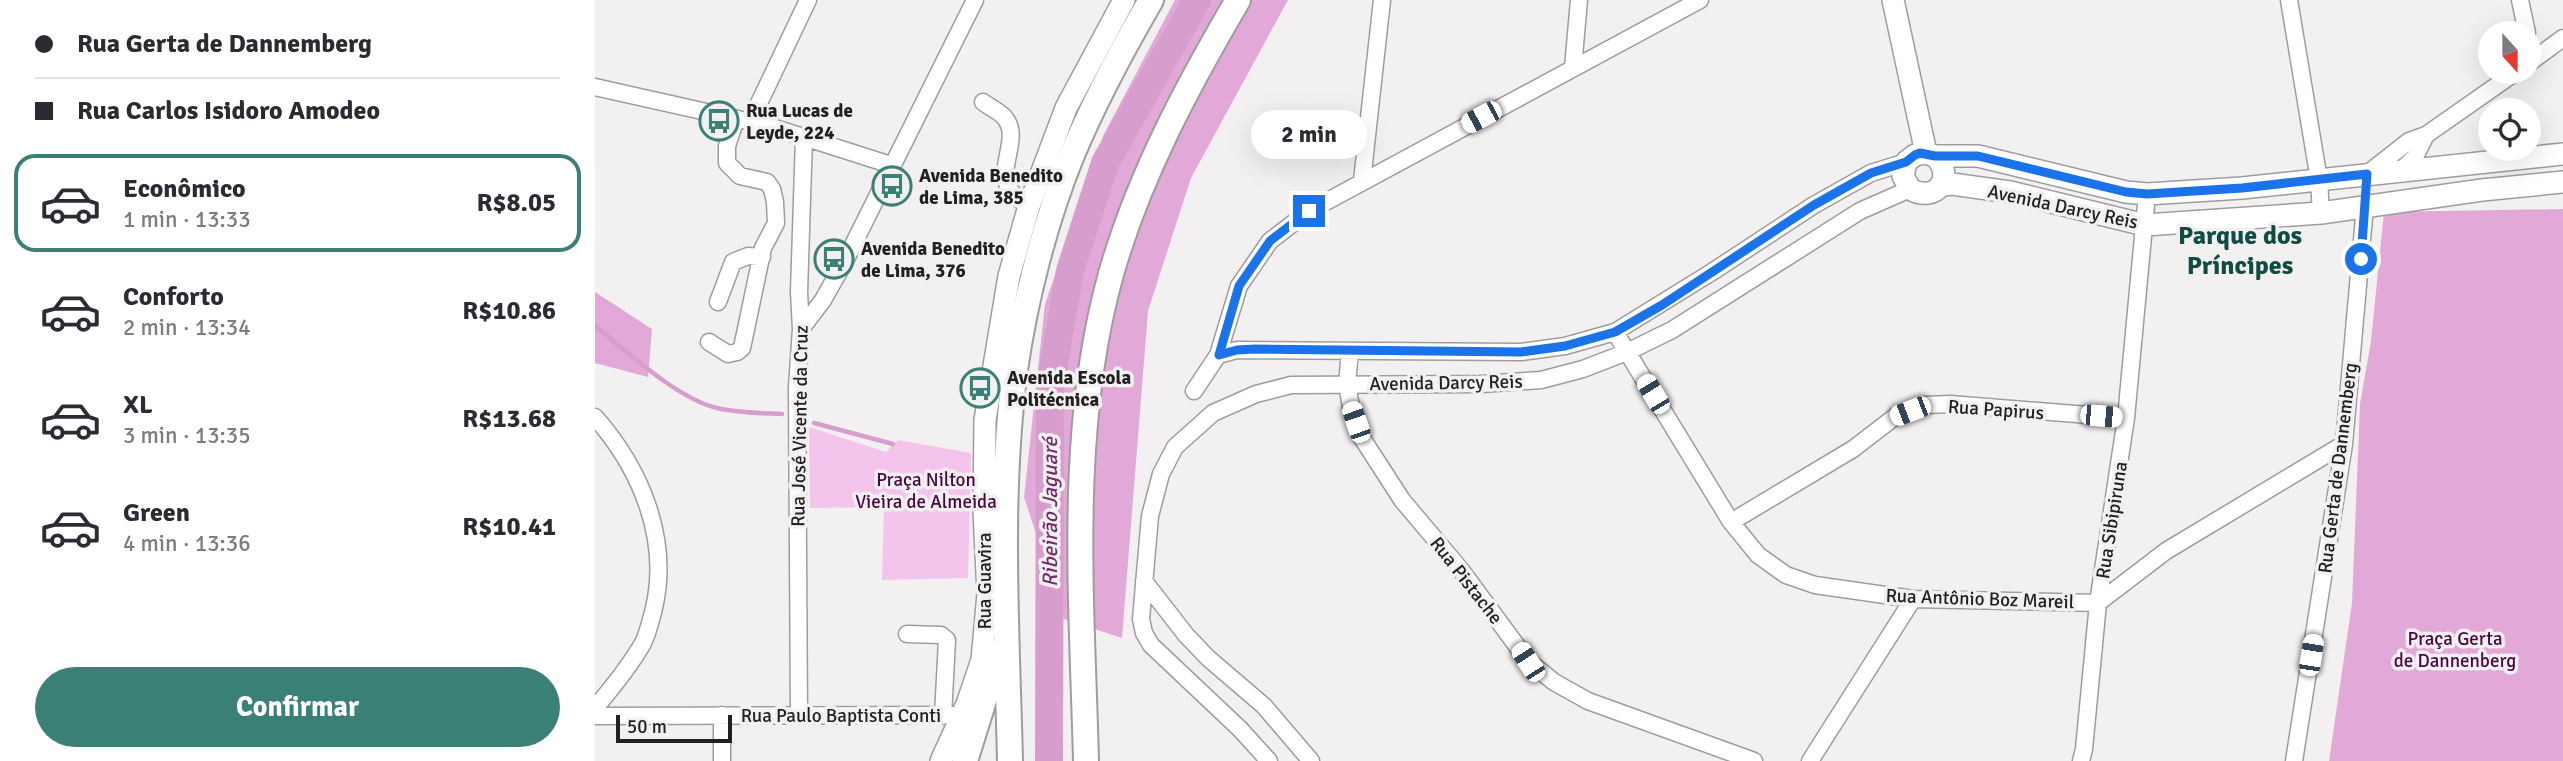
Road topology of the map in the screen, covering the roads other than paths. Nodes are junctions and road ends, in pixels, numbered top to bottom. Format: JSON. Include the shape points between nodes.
{"nodes":[{"id":1,"x":809,"y":0,"type":"edge"},
{"id":2,"x":975,"y":0,"type":"edge"},
{"id":3,"x":1124,"y":0,"type":"edge"},
{"id":4,"x":1151,"y":0,"type":"edge"},
{"id":5,"x":1238,"y":0,"type":"edge"},
{"id":6,"x":1382,"y":0,"type":"edge"},
{"id":7,"x":1579,"y":0,"type":"edge"},
{"id":8,"x":1700,"y":0,"type":"edge"},
{"id":9,"x":1893,"y":0,"type":"edge"},
{"id":10,"x":2289,"y":0,"type":"edge"},
{"id":11,"x":2520,"y":0,"type":"edge"},
{"id":12,"x":2524,"y":21,"type":"edge"},
{"id":13,"x":2563,"y":38,"type":"edge"},
{"id":14,"x":2541,"y":54,"type":"edge"},
{"id":15,"x":1573,"y":68,"type":"junction"},
{"id":16,"x":2499,"y":84,"type":"edge"},
{"id":17,"x":595,"y":87,"type":"edge"},
{"id":18,"x":983,"y":102,"type":"dead end"},
{"id":19,"x":743,"y":120,"type":"junction"},
{"id":20,"x":2426,"y":135,"type":"junction"},
{"id":21,"x":804,"y":138,"type":"junction"},
{"id":22,"x":1931,"y":154,"type":"junction"},
{"id":23,"x":2563,"y":154,"type":"edge"},
{"id":24,"x":1906,"y":162,"type":"junction"},
{"id":25,"x":891,"y":166,"type":"junction"},
{"id":26,"x":2399,"y":172,"type":"junction"},
{"id":27,"x":2367,"y":174,"type":"junction"},
{"id":28,"x":2319,"y":180,"type":"junction"},
{"id":29,"x":1363,"y":181,"type":"junction"},
{"id":30,"x":2563,"y":182,"type":"edge"},
{"id":31,"x":1940,"y":187,"type":"junction"},
{"id":32,"x":1910,"y":189,"type":"junction"},
{"id":33,"x":2147,"y":194,"type":"junction"},
{"id":34,"x":1029,"y":206,"type":"junction"},
{"id":35,"x":2365,"y":206,"type":"junction"},
{"id":36,"x":2321,"y":213,"type":"junction"},
{"id":37,"x":2145,"y":225,"type":"junction"},
{"id":38,"x":762,"y":257,"type":"junction"},
{"id":39,"x":1697,"y":282,"type":"junction"},
{"id":40,"x":718,"y":302,"type":"dead end"},
{"id":41,"x":1695,"y":316,"type":"junction"},
{"id":42,"x":801,"y":329,"type":"junction"},
{"id":43,"x":1615,"y":332,"type":"junction"},
{"id":44,"x":709,"y":342,"type":"dead end"},
{"id":45,"x":1350,"y":351,"type":"junction"},
{"id":46,"x":1627,"y":352,"type":"junction"},
{"id":47,"x":1219,"y":355,"type":"junction"},
{"id":48,"x":1347,"y":384,"type":"junction"},
{"id":49,"x":1194,"y":391,"type":"dead end"},
{"id":50,"x":595,"y":417,"type":"edge"},
{"id":51,"x":2126,"y":418,"type":"junction"},
{"id":52,"x":2344,"y":444,"type":"junction"},
{"id":53,"x":1731,"y":522,"type":"junction"},
{"id":54,"x":1144,"y":580,"type":"junction"},
{"id":55,"x":1913,"y":599,"type":"junction"},
{"id":56,"x":2098,"y":603,"type":"junction"},
{"id":57,"x":1007,"y":621,"type":"junction"},
{"id":58,"x":907,"y":634,"type":"dead end"},
{"id":59,"x":595,"y":708,"type":"edge"},
{"id":60,"x":722,"y":715,"type":"junction"},
{"id":61,"x":799,"y":715,"type":"junction"},
{"id":62,"x":952,"y":715,"type":"junction"},
{"id":63,"x":595,"y":716,"type":"edge"},
{"id":64,"x":1089,"y":755,"type":"edge"},
{"id":65,"x":722,"y":761,"type":"edge"},
{"id":66,"x":941,"y":761,"type":"edge"},
{"id":67,"x":965,"y":761,"type":"edge"},
{"id":68,"x":1010,"y":761,"type":"edge"},
{"id":69,"x":1269,"y":761,"type":"edge"},
{"id":70,"x":1311,"y":761,"type":"edge"},
{"id":71,"x":1754,"y":761,"type":"edge"},
{"id":72,"x":1811,"y":761,"type":"edge"},
{"id":73,"x":2081,"y":761,"type":"edge"},
{"id":74,"x":2294,"y":761,"type":"edge"}],
"edges":[{"from":1,"to":19,"type":"street"},
{"from":2,"to":25,"type":"street"},
{"from":3,"to":34,"type":"main road","name":"Rua Guavira","via":[[1066,108]]},
{"from":4,"to":57,"type":"highway","via":[[1071,157],[1048,222],[1024,318],[1006,469]]},
{"from":5,"to":64,"type":"highway","via":[[1190,81],[1154,157],[1111,275],[1096,342],[1087,404],[1081,533]]},
{"from":6,"to":29,"type":"street"},
{"from":7,"to":15,"type":"street"},
{"from":8,"to":15,"type":"street"},
{"from":9,"to":22,"type":"main road"},
{"from":10,"to":28,"type":"street"},
{"from":11,"to":12,"type":"street"},
{"from":13,"to":14,"type":"street"},
{"from":15,"to":29,"type":"street"},
{"from":16,"to":20,"type":"street"},
{"from":17,"to":19,"type":"street"},
{"from":18,"to":34,"type":"street","via":[[1005,118],[1011,133],[1007,186]]},
{"from":19,"to":21,"type":"street"},
{"from":19,"to":38,"type":"street","via":[[727,146],[727,163],[740,176],[767,182],[772,189],[776,223]]},
{"from":20,"to":26,"type":"street","via":[[2415,157]]},
{"from":20,"to":27,"type":"street","via":[[2409,141]]},
{"from":21,"to":25,"type":"street"},
{"from":21,"to":42,"type":"street","name":"Rua José Vicente da Cruz"},
{"from":22,"to":24,"type":"main road","via":[[1915,155]]},
{"from":22,"to":31,"type":"main road","via":[[1944,170]]},
{"from":22,"to":33,"type":"main road","name":"Avenida Darcy Reis","via":[[1978,156]]},
{"from":23,"to":26,"type":"main road","name":"Avenida Darcy Reis"},
{"from":24,"to":32,"type":"main road","via":[[1903,176]]},
{"from":24,"to":39,"type":"street","name":"Avenida Darcy Reis","via":[[1871,173],[1814,205]]},
{"from":25,"to":42,"type":"street","via":[[823,300]]},
{"from":26,"to":27,"type":"main road","name":"Avenida Darcy Reis"},
{"from":27,"to":28,"type":"main road","name":"Avenida Darcy Reis"},
{"from":27,"to":35,"type":"main road","name":"Rua Gerta de Dannemberg"},
{"from":28,"to":33,"type":"main road","name":"Avenida Darcy Reis"},
{"from":28,"to":36,"type":"street"},
{"from":29,"to":47,"type":"street","via":[[1309,211],[1270,241],[1239,286]]},
{"from":30,"to":35,"type":"main road","name":"Avenida Darcy Reis"},
{"from":31,"to":32,"type":"main road","via":[[1925,194]]},
{"from":31,"to":37,"type":"main road","name":"Avenida Darcy Reis","via":[[1951,184],[2010,192]]},
{"from":32,"to":41,"type":"street","name":"Avenida Darcy Reis","via":[[1860,211]]},
{"from":33,"to":37,"type":"street","name":"Rua Sibipiruna"},
{"from":34,"to":62,"type":"main road","name":"Rua Guavira","via":[[1009,276],[985,420],[986,624],[982,660]]},
{"from":35,"to":36,"type":"main road","name":"Avenida Darcy Reis"},
{"from":35,"to":52,"type":"street","name":"Rua Gerta de Dannemberg"},
{"from":36,"to":37,"type":"main road","name":"Avenida Darcy Reis"},
{"from":37,"to":51,"type":"street","name":"Rua Sibipiruna"},
{"from":38,"to":40,"type":"street","via":[[733,262]]},
{"from":38,"to":44,"type":"street","via":[[742,348],[728,354]]},
{"from":39,"to":41,"type":"street","via":[[1690,300]]},
{"from":39,"to":43,"type":"street","name":"Avenida Darcy Reis"},
{"from":41,"to":46,"type":"street","name":"Avenida Darcy Reis"},
{"from":42,"to":61,"type":"street","name":"Rua José Vicente da Cruz","via":[[797,387]]},
{"from":43,"to":45,"type":"street","name":"Avenida Darcy Reis","via":[[1521,352]]},
{"from":43,"to":46,"type":"street","name":"Rua Antônio Boz Mareil"},
{"from":45,"to":47,"type":"street","name":"Avenida Darcy Reis","via":[[1255,349]]},
{"from":45,"to":48,"type":"street","name":"Rua Pistache"},
{"from":46,"to":48,"type":"street","name":"Avenida Darcy Reis","via":[[1541,380]]},
{"from":46,"to":53,"type":"street","name":"Rua Antônio Boz Mareil"},
{"from":47,"to":49,"type":"street"},
{"from":48,"to":54,"type":"street","name":"Avenida Darcy Reis","via":[[1291,385],[1256,394],[1213,413],[1175,447],[1161,474],[1150,516]]},
{"from":48,"to":71,"type":"street","name":"Rua Pistache","via":[[1362,438],[1402,500],[1461,570],[1528,662],[1588,701]]},
{"from":50,"to":59,"type":"street","via":[[641,489],[651,514],[660,564],[659,587],[643,643]]},
{"from":51,"to":53,"type":"street","name":"Rua Papirus","via":[[1925,405],[1896,416],[1853,449]]},
{"from":51,"to":56,"type":"street","name":"Rua Sibipiruna"},
{"from":52,"to":56,"type":"street","name":"Rua Antônio Boz Mareil","via":[[2166,551]]},
{"from":52,"to":74,"type":"street","name":"Rua Gerta de Dannemberg"},
{"from":53,"to":55,"type":"street","name":"Rua Antônio Boz Mareil","via":[[1758,555],[1786,575],[1815,585]]},
{"from":54,"to":69,"type":"street","name":"Avenida Darcy Reis","via":[[1141,619],[1150,645]]},
{"from":54,"to":70,"type":"street","via":[[1208,659],[1263,706]]},
{"from":55,"to":56,"type":"street","name":"Rua Antônio Boz Mareil"},
{"from":55,"to":72,"type":"street"},
{"from":56,"to":73,"type":"street","name":"Rua Sibipiruna"},
{"from":57,"to":67,"type":"highway"},
{"from":57,"to":68,"type":"highway"},
{"from":58,"to":62,"type":"street","via":[[941,635],[947,640]]},
{"from":60,"to":61,"type":"street","name":"Rua Paulo Baptista Conti"},
{"from":60,"to":63,"type":"street","name":"Rua Paulo Baptista Conti"},
{"from":60,"to":65,"type":"street"},
{"from":61,"to":62,"type":"street","name":"Rua Paulo Baptista Conti"},
{"from":62,"to":66,"type":"main road","name":"Rua Guavira"}]}
